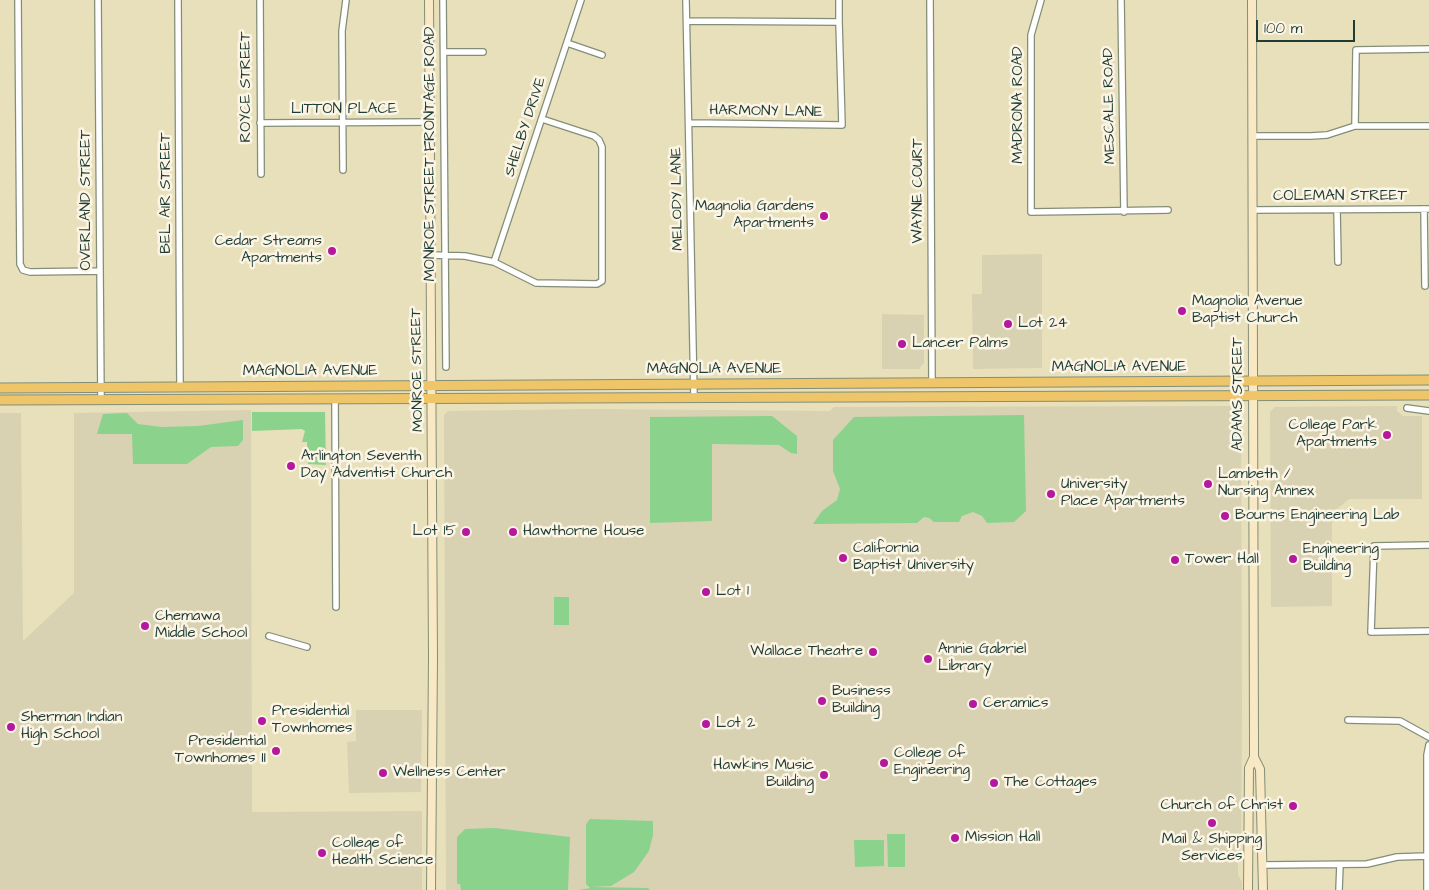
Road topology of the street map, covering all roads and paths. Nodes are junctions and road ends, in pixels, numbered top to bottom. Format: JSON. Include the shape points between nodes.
{"nodes":[{"id":1,"x":18,"y":0,"type":"edge"},
{"id":2,"x":98,"y":0,"type":"edge"},
{"id":3,"x":178,"y":0,"type":"edge"},
{"id":4,"x":260,"y":0,"type":"edge"},
{"id":5,"x":346,"y":0,"type":"edge"},
{"id":6,"x":429,"y":0,"type":"edge"},
{"id":7,"x":443,"y":0,"type":"edge"},
{"id":8,"x":581,"y":0,"type":"edge"},
{"id":9,"x":686,"y":0,"type":"edge"},
{"id":10,"x":930,"y":0,"type":"edge"},
{"id":11,"x":1041,"y":0,"type":"edge"},
{"id":12,"x":1121,"y":0,"type":"edge"},
{"id":13,"x":1252,"y":0,"type":"edge"},
{"id":14,"x":839,"y":2,"type":"edge"},
{"id":15,"x":688,"y":21,"type":"junction"},
{"id":16,"x":839,"y":22,"type":"junction"},
{"id":17,"x":568,"y":43,"type":"junction"},
{"id":18,"x":1429,"y":49,"type":"edge"},
{"id":19,"x":444,"y":52,"type":"junction"},
{"id":20,"x":484,"y":52,"type":"dead end"},
{"id":21,"x":602,"y":55,"type":"dead end"},
{"id":22,"x":542,"y":119,"type":"junction"},
{"id":23,"x":428,"y":122,"type":"junction"},
{"id":24,"x":690,"y":122,"type":"junction"},
{"id":25,"x":260,"y":123,"type":"junction"},
{"id":26,"x":343,"y":123,"type":"junction"},
{"id":27,"x":1355,"y":126,"type":"junction"},
{"id":28,"x":1429,"y":126,"type":"edge"},
{"id":29,"x":1252,"y":136,"type":"junction"},
{"id":30,"x":343,"y":170,"type":"dead end"},
{"id":31,"x":261,"y":174,"type":"dead end"},
{"id":32,"x":1427,"y":209,"type":"edge"},
{"id":33,"x":1168,"y":210,"type":"dead end"},
{"id":34,"x":1252,"y":210,"type":"junction"},
{"id":35,"x":1337,"y":210,"type":"junction"},
{"id":36,"x":1124,"y":212,"type":"junction"},
{"id":37,"x":430,"y":255,"type":"junction"},
{"id":38,"x":444,"y":255,"type":"junction"},
{"id":39,"x":494,"y":262,"type":"junction"},
{"id":40,"x":1338,"y":262,"type":"dead end"},
{"id":41,"x":100,"y":271,"type":"junction"},
{"id":42,"x":1425,"y":286,"type":"dead end"},
{"id":43,"x":446,"y":367,"type":"dead end"},
{"id":44,"x":1429,"y":380,"type":"edge"},
{"id":45,"x":1254,"y":382,"type":"junction"},
{"id":46,"x":932,"y":383,"type":"junction"},
{"id":47,"x":694,"y":384,"type":"junction"},
{"id":48,"x":180,"y":386,"type":"junction"},
{"id":49,"x":433,"y":386,"type":"junction"},
{"id":50,"x":100,"y":387,"type":"junction"},
{"id":51,"x":0,"y":388,"type":"edge"},
{"id":52,"x":1254,"y":394,"type":"junction"},
{"id":53,"x":1429,"y":395,"type":"edge"},
{"id":54,"x":933,"y":396,"type":"junction"},
{"id":55,"x":694,"y":397,"type":"junction"},
{"id":56,"x":335,"y":398,"type":"junction"},
{"id":57,"x":433,"y":398,"type":"junction"},
{"id":58,"x":0,"y":400,"type":"edge"},
{"id":59,"x":101,"y":400,"type":"junction"},
{"id":60,"x":1407,"y":408,"type":"dead end"},
{"id":61,"x":1429,"y":411,"type":"edge"},
{"id":62,"x":1429,"y":545,"type":"edge"},
{"id":63,"x":336,"y":607,"type":"dead end"},
{"id":64,"x":1429,"y":631,"type":"edge"},
{"id":65,"x":270,"y":636,"type":"dead end"},
{"id":66,"x":307,"y":647,"type":"dead end"},
{"id":67,"x":1348,"y":720,"type":"dead end"},
{"id":68,"x":1429,"y":737,"type":"edge"},
{"id":69,"x":1429,"y":746,"type":"edge"},
{"id":70,"x":1254,"y":757,"type":"junction"},
{"id":71,"x":1249,"y":788,"type":"junction"},
{"id":72,"x":1261,"y":797,"type":"junction"},
{"id":73,"x":1427,"y":856,"type":"junction"},
{"id":74,"x":1263,"y":865,"type":"junction"},
{"id":75,"x":1340,"y":865,"type":"junction"},
{"id":76,"x":431,"y":890,"type":"edge"},
{"id":77,"x":1248,"y":890,"type":"edge"},
{"id":78,"x":1263,"y":890,"type":"edge"},
{"id":79,"x":1340,"y":890,"type":"edge"},
{"id":80,"x":1427,"y":890,"type":"edge"}],
"edges":[{"from":1,"to":41,"type":"street","via":[[20,264],[23,270],[30,272]]},
{"from":2,"to":41,"type":"street","name":"OVERLAND STREET"},
{"from":3,"to":48,"type":"street","name":"BEL AIR STREET"},
{"from":4,"to":25,"type":"street","name":"ROYCE STREET"},
{"from":5,"to":26,"type":"street","via":[[342,31]]},
{"from":6,"to":23,"type":"main road","name":"MONROE STREET"},
{"from":7,"to":19,"type":"street","name":"MONROE STREET FRONTAGE ROAD"},
{"from":8,"to":17,"type":"street","name":"SHELBY DRIVE"},
{"from":9,"to":15,"type":"street","name":"MELODY LANE"},
{"from":10,"to":46,"type":"street","name":"WAYNE COURT"},
{"from":11,"to":36,"type":"street","name":"MADRONA ROAD","via":[[1031,36],[1031,212]]},
{"from":12,"to":36,"type":"street","name":"MESCALE ROAD"},
{"from":13,"to":29,"type":"main road","name":"ADAMS STREET"},
{"from":14,"to":16,"type":"street"},
{"from":15,"to":16,"type":"street"},
{"from":15,"to":24,"type":"street","name":"MELODY LANE"},
{"from":16,"to":24,"type":"street","name":"HARMONY LANE","via":[[842,126]]},
{"from":17,"to":21,"type":"street"},
{"from":17,"to":22,"type":"street","name":"SHELBY DRIVE"},
{"from":18,"to":27,"type":"street","via":[[1356,50]]},
{"from":19,"to":20,"type":"street"},
{"from":19,"to":38,"type":"street","name":"MONROE STREET FRONTAGE ROAD"},
{"from":22,"to":39,"type":"street","name":"SHELBY DRIVE"},
{"from":22,"to":39,"type":"street","via":[[594,136],[602,147],[602,281],[597,284],[536,283]]},
{"from":23,"to":26,"type":"street","name":"LITTON PLACE"},
{"from":23,"to":37,"type":"main road","name":"MONROE STREET"},
{"from":24,"to":47,"type":"street","name":"MELODY LANE"},
{"from":25,"to":26,"type":"street","name":"LITTON PLACE"},
{"from":25,"to":31,"type":"street","name":"ROYCE STREET"},
{"from":26,"to":30,"type":"street"},
{"from":27,"to":28,"type":"street"},
{"from":27,"to":29,"type":"street","via":[[1327,135]]},
{"from":29,"to":34,"type":"main road","name":"ADAMS STREET"},
{"from":32,"to":35,"type":"street","name":"COLEMAN STREET"},
{"from":32,"to":42,"type":"street"},
{"from":33,"to":36,"type":"street"},
{"from":34,"to":35,"type":"street","name":"COLEMAN STREET"},
{"from":34,"to":45,"type":"main road","name":"ADAMS STREET"},
{"from":35,"to":40,"type":"street"},
{"from":37,"to":38,"type":"street"},
{"from":37,"to":49,"type":"main road","name":"MONROE STREET"},
{"from":38,"to":39,"type":"street"},
{"from":38,"to":43,"type":"street","name":"MONROE STREET FRONTAGE ROAD"},
{"from":41,"to":50,"type":"street","name":"OVERLAND STREET"},
{"from":44,"to":45,"type":"main road","name":"MAGNOLIA AVENUE"},
{"from":45,"to":46,"type":"main road","name":"MAGNOLIA AVENUE"},
{"from":45,"to":52,"type":"main road","name":"ADAMS STREET"},
{"from":46,"to":47,"type":"main road","name":"MAGNOLIA AVENUE"},
{"from":46,"to":54,"type":"main road"},
{"from":47,"to":49,"type":"main road","name":"MAGNOLIA AVENUE"},
{"from":47,"to":55,"type":"street","name":"MELODY LANE"},
{"from":48,"to":49,"type":"main road","name":"MAGNOLIA AVENUE"},
{"from":48,"to":50,"type":"main road","name":"MAGNOLIA AVENUE"},
{"from":49,"to":57,"type":"main road","name":"MONROE STREET"},
{"from":50,"to":51,"type":"main road","name":"MAGNOLIA AVENUE"},
{"from":50,"to":59,"type":"street","name":"OVERLAND STREET"},
{"from":52,"to":53,"type":"main road","name":"MAGNOLIA AVENUE"},
{"from":52,"to":54,"type":"main road","name":"MAGNOLIA AVENUE"},
{"from":52,"to":70,"type":"main road","name":"ADAMS STREET"},
{"from":54,"to":55,"type":"main road","name":"MAGNOLIA AVENUE"},
{"from":55,"to":57,"type":"main road","name":"MAGNOLIA AVENUE"},
{"from":56,"to":57,"type":"main road","name":"MAGNOLIA AVENUE"},
{"from":56,"to":59,"type":"main road","name":"MAGNOLIA AVENUE"},
{"from":56,"to":63,"type":"street"},
{"from":57,"to":76,"type":"main road","name":"MONROE STREET"},
{"from":58,"to":59,"type":"main road","name":"MAGNOLIA AVENUE"},
{"from":60,"to":61,"type":"street"},
{"from":62,"to":64,"type":"street","via":[[1374,546],[1372,632]]},
{"from":65,"to":66,"type":"street"},
{"from":67,"to":68,"type":"street","via":[[1400,722]]},
{"from":69,"to":73,"type":"street"},
{"from":70,"to":71,"type":"main road","name":"ADAMS STREET","via":[[1249,768]]},
{"from":70,"to":72,"type":"main road","name":"ADAMS STREET","via":[[1260,768]]},
{"from":71,"to":72,"type":"main road"},
{"from":71,"to":77,"type":"main road","name":"ADAMS STREET"},
{"from":72,"to":74,"type":"main road","name":"ADAMS STREET"},
{"from":73,"to":75,"type":"street"},
{"from":73,"to":80,"type":"street"},
{"from":74,"to":75,"type":"street"},
{"from":74,"to":78,"type":"main road","name":"ADAMS STREET"},
{"from":75,"to":79,"type":"street"}]}
